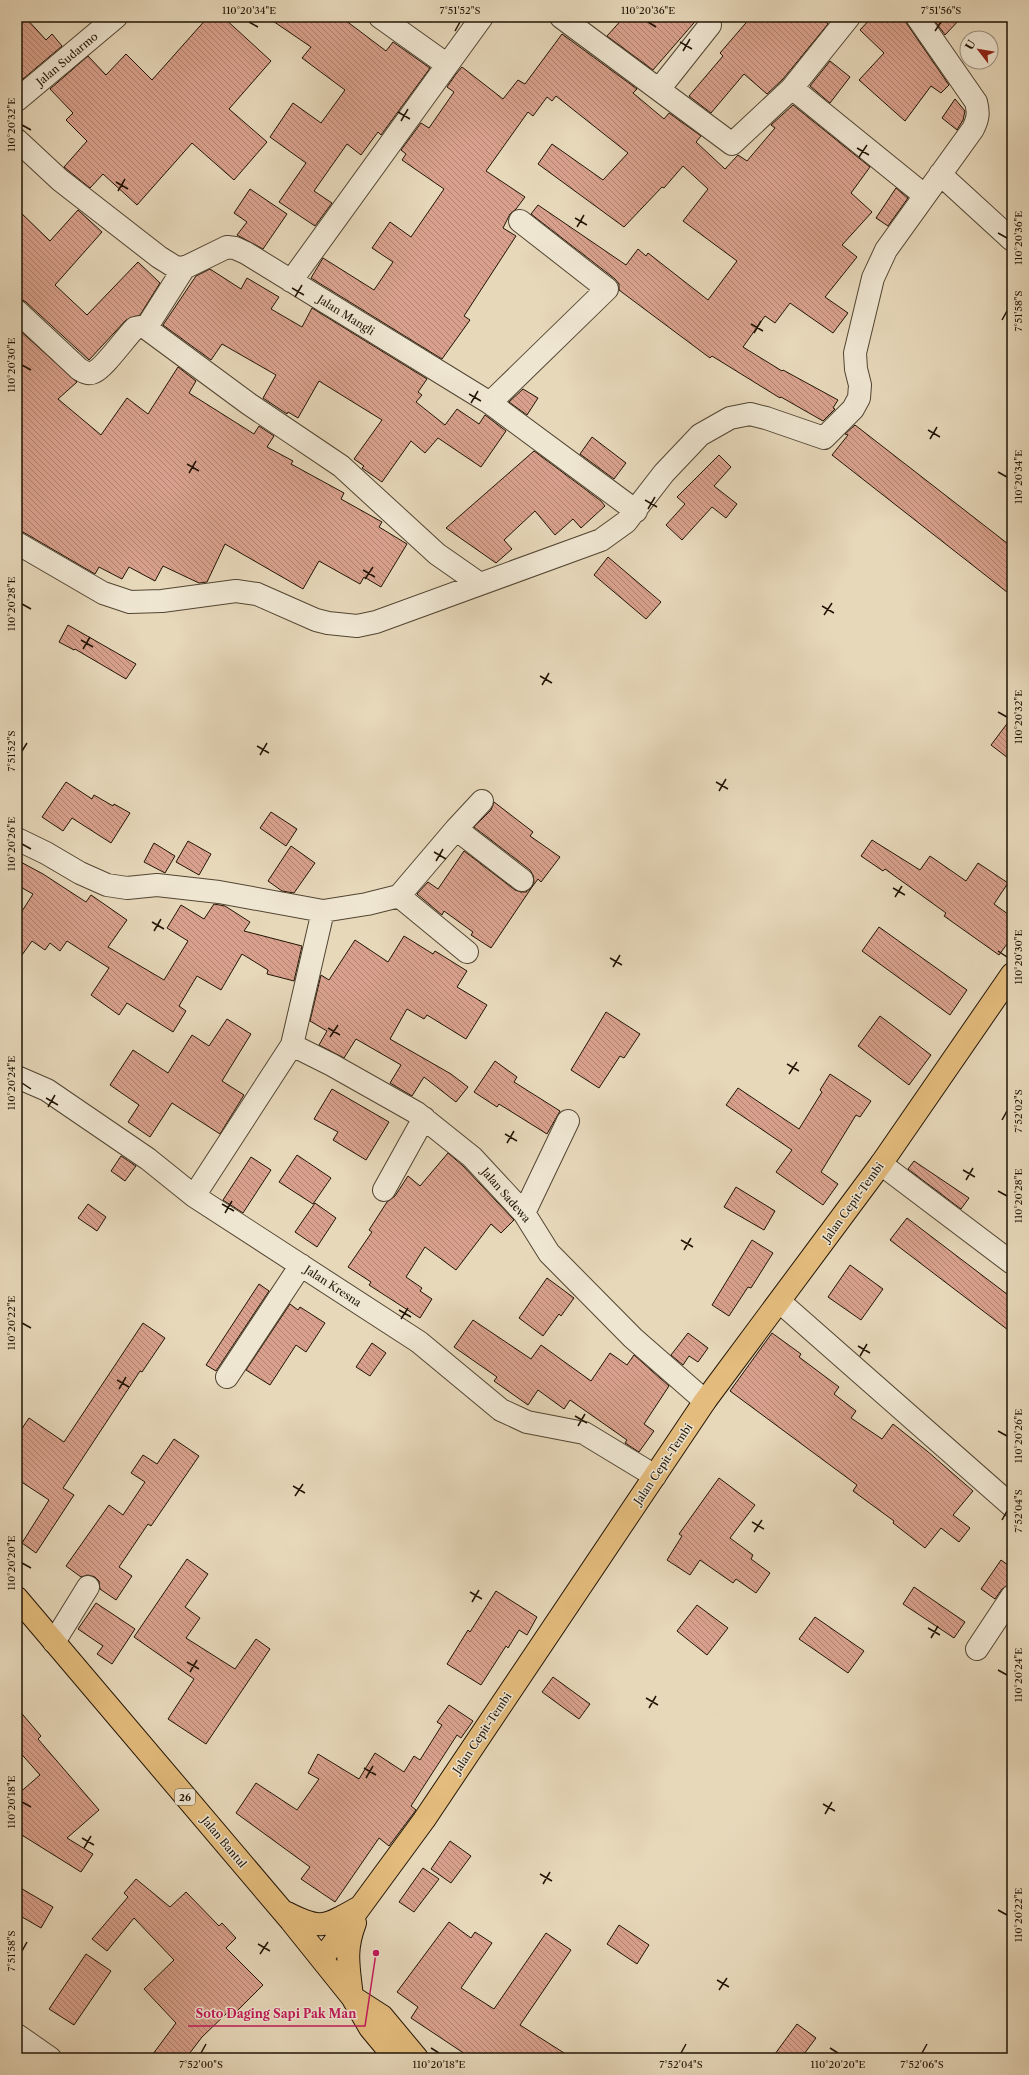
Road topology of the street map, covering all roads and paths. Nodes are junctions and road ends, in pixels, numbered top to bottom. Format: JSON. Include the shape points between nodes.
{"nodes":[{"id":1,"x":116,"y":17,"type":"edge"},
{"id":2,"x":380,"y":17,"type":"edge"},
{"id":3,"x":482,"y":17,"type":"edge"},
{"id":4,"x":561,"y":17,"type":"edge"},
{"id":5,"x":849,"y":17,"type":"edge"},
{"id":6,"x":917,"y":17,"type":"edge"},
{"id":7,"x":710,"y":25,"type":"dead end"},
{"id":8,"x":446,"y":64,"type":"junction"},
{"id":9,"x":660,"y":88,"type":"junction"},
{"id":10,"x":792,"y":88,"type":"junction"},
{"id":11,"x":17,"y":100,"type":"edge"},
{"id":12,"x":17,"y":140,"type":"edge"},
{"id":13,"x":940,"y":174,"type":"junction"},
{"id":14,"x":924,"y":195,"type":"junction"},
{"id":15,"x":520,"y":221,"type":"dead end"},
{"id":16,"x":1012,"y":240,"type":"edge"},
{"id":17,"x":184,"y":268,"type":"junction"},
{"id":18,"x":291,"y":281,"type":"junction"},
{"id":19,"x":17,"y":311,"type":"edge"},
{"id":20,"x":146,"y":328,"type":"junction"},
{"id":21,"x":490,"y":403,"type":"junction"},
{"id":22,"x":636,"y":511,"type":"junction"},
{"id":23,"x":17,"y":543,"type":"edge"},
{"id":24,"x":480,"y":584,"type":"junction"},
{"id":25,"x":482,"y":801,"type":"dead end"},
{"id":26,"x":456,"y":829,"type":"junction"},
{"id":27,"x":17,"y":839,"type":"edge"},
{"id":28,"x":522,"y":880,"type":"dead end"},
{"id":29,"x":399,"y":896,"type":"junction"},
{"id":30,"x":323,"y":911,"type":"junction"},
{"id":31,"x":468,"y":952,"type":"dead end"},
{"id":32,"x":1012,"y":974,"type":"edge"},
{"id":33,"x":292,"y":1045,"type":"junction"},
{"id":34,"x":17,"y":1077,"type":"edge"},
{"id":35,"x":424,"y":1118,"type":"junction"},
{"id":36,"x":568,"y":1121,"type":"dead end"},
{"id":37,"x":880,"y":1164,"type":"junction"},
{"id":38,"x":384,"y":1190,"type":"dead end"},
{"id":39,"x":194,"y":1196,"type":"junction"},
{"id":40,"x":524,"y":1213,"type":"junction"},
{"id":41,"x":1012,"y":1263,"type":"edge"},
{"id":42,"x":301,"y":1265,"type":"junction"},
{"id":43,"x":780,"y":1302,"type":"junction"},
{"id":44,"x":227,"y":1378,"type":"dead end"},
{"id":45,"x":705,"y":1402,"type":"junction"},
{"id":46,"x":655,"y":1476,"type":"junction"},
{"id":47,"x":1012,"y":1506,"type":"edge"},
{"id":48,"x":88,"y":1587,"type":"dead end"},
{"id":49,"x":1012,"y":1596,"type":"edge"},
{"id":50,"x":17,"y":1598,"type":"edge"},
{"id":51,"x":54,"y":1642,"type":"junction"},
{"id":52,"x":977,"y":1649,"type":"dead end"},
{"id":53,"x":363,"y":1904,"type":"junction"},
{"id":54,"x":282,"y":1911,"type":"junction"},
{"id":55,"x":322,"y":1959,"type":"junction"},
{"id":56,"x":352,"y":1996,"type":"junction"},
{"id":57,"x":17,"y":2036,"type":"edge"},
{"id":58,"x":50,"y":2058,"type":"edge"},
{"id":59,"x":395,"y":2058,"type":"edge"},
{"id":60,"x":417,"y":2058,"type":"edge"}],
"edges":[{"from":1,"to":11,"type":"street","name":"Jalan Sudarmo"},
{"from":2,"to":8,"type":"street"},
{"from":3,"to":8,"type":"street"},
{"from":4,"to":9,"type":"street"},
{"from":5,"to":10,"type":"street"},
{"from":6,"to":13,"type":"street","via":[[976,102],[979,111],[973,129]]},
{"from":7,"to":9,"type":"street"},
{"from":8,"to":18,"type":"street"},
{"from":9,"to":10,"type":"street","via":[[732,144]]},
{"from":10,"to":14,"type":"street"},
{"from":12,"to":17,"type":"street","via":[[60,180],[159,257],[175,267]]},
{"from":13,"to":14,"type":"street"},
{"from":13,"to":16,"type":"street"},
{"from":14,"to":22,"type":"street","via":[[886,250],[873,278],[855,353],[860,391],[853,409],[824,438],[750,414],[730,418],[700,434],[646,494]]},
{"from":15,"to":21,"type":"street","via":[[607,289]]},
{"from":17,"to":18,"type":"street","name":"Jalan Mangli","via":[[227,247],[246,253]]},
{"from":17,"to":20,"type":"street"},
{"from":18,"to":21,"type":"street","name":"Jalan Mangli"},
{"from":19,"to":20,"type":"street","via":[[86,373],[93,373],[100,368],[135,328]]},
{"from":20,"to":24,"type":"street","via":[[249,404],[341,466],[437,554]]},
{"from":21,"to":22,"type":"street","name":"Jalan Mangli"},
{"from":22,"to":24,"type":"street","via":[[626,522],[601,540]]},
{"from":23,"to":24,"type":"street","via":[[104,593],[130,602],[162,601],[236,591],[257,594],[316,620],[344,625],[357,626],[376,622]]},
{"from":25,"to":26,"type":"street"},
{"from":26,"to":28,"type":"street"},
{"from":26,"to":29,"type":"street"},
{"from":27,"to":30,"type":"street","via":[[107,885],[127,888],[157,886],[219,892]]},
{"from":29,"to":30,"type":"street"},
{"from":29,"to":31,"type":"street"},
{"from":30,"to":33,"type":"street"},
{"from":32,"to":37,"type":"main road","name":"Jalan Cepit-Tembi"},
{"from":33,"to":35,"type":"street","name":"Jalan Sadewa","via":[[338,1068]]},
{"from":33,"to":39,"type":"street"},
{"from":34,"to":39,"type":"street","name":"Jalan Kresna","via":[[47,1090],[148,1159]]},
{"from":35,"to":38,"type":"street"},
{"from":35,"to":40,"type":"street","name":"Jalan Sadewa","via":[[472,1157]]},
{"from":36,"to":40,"type":"street"},
{"from":37,"to":41,"type":"street"},
{"from":37,"to":43,"type":"main road","name":"Jalan Cepit-Tembi"},
{"from":39,"to":42,"type":"street","name":"Jalan Kresna"},
{"from":40,"to":45,"type":"street","name":"Jalan Sadewa","via":[[548,1253],[633,1338]]},
{"from":42,"to":44,"type":"street"},
{"from":42,"to":46,"type":"street","name":"Jalan Kresna","via":[[420,1342],[501,1410],[527,1422],[584,1433]]},
{"from":43,"to":45,"type":"main road","name":"Jalan Cepit-Tembi"},
{"from":43,"to":47,"type":"street"},
{"from":45,"to":46,"type":"main road","name":"Jalan Cepit-Tembi"},
{"from":46,"to":53,"type":"main road","name":"Jalan Cepit-Tembi","via":[[429,1813]]},
{"from":48,"to":51,"type":"street"},
{"from":49,"to":52,"type":"street"},
{"from":50,"to":51,"type":"main road","name":"Jalan Bantul","number":"26"},
{"from":51,"to":54,"type":"main road","name":"Jalan Bantul","number":"26"},
{"from":53,"to":54,"type":"main road","via":[[324,1925],[304,1922]]},
{"from":53,"to":55,"type":"main road","name":"Jalan Cepit-Tembi"},
{"from":53,"to":56,"type":"main road","via":[[348,1940]]},
{"from":54,"to":55,"type":"main road","name":"Jalan Bantul","number":"26"},
{"from":55,"to":56,"type":"main road","name":"Jalan Bantul","number":"26"},
{"from":56,"to":59,"type":"main road","name":"Jalan Bantul","number":"26","via":[[370,2028]]},
{"from":56,"to":60,"type":"main road","name":"Jalan Bantul","number":"26","via":[[382,2016]]},
{"from":57,"to":58,"type":"street"}]}
